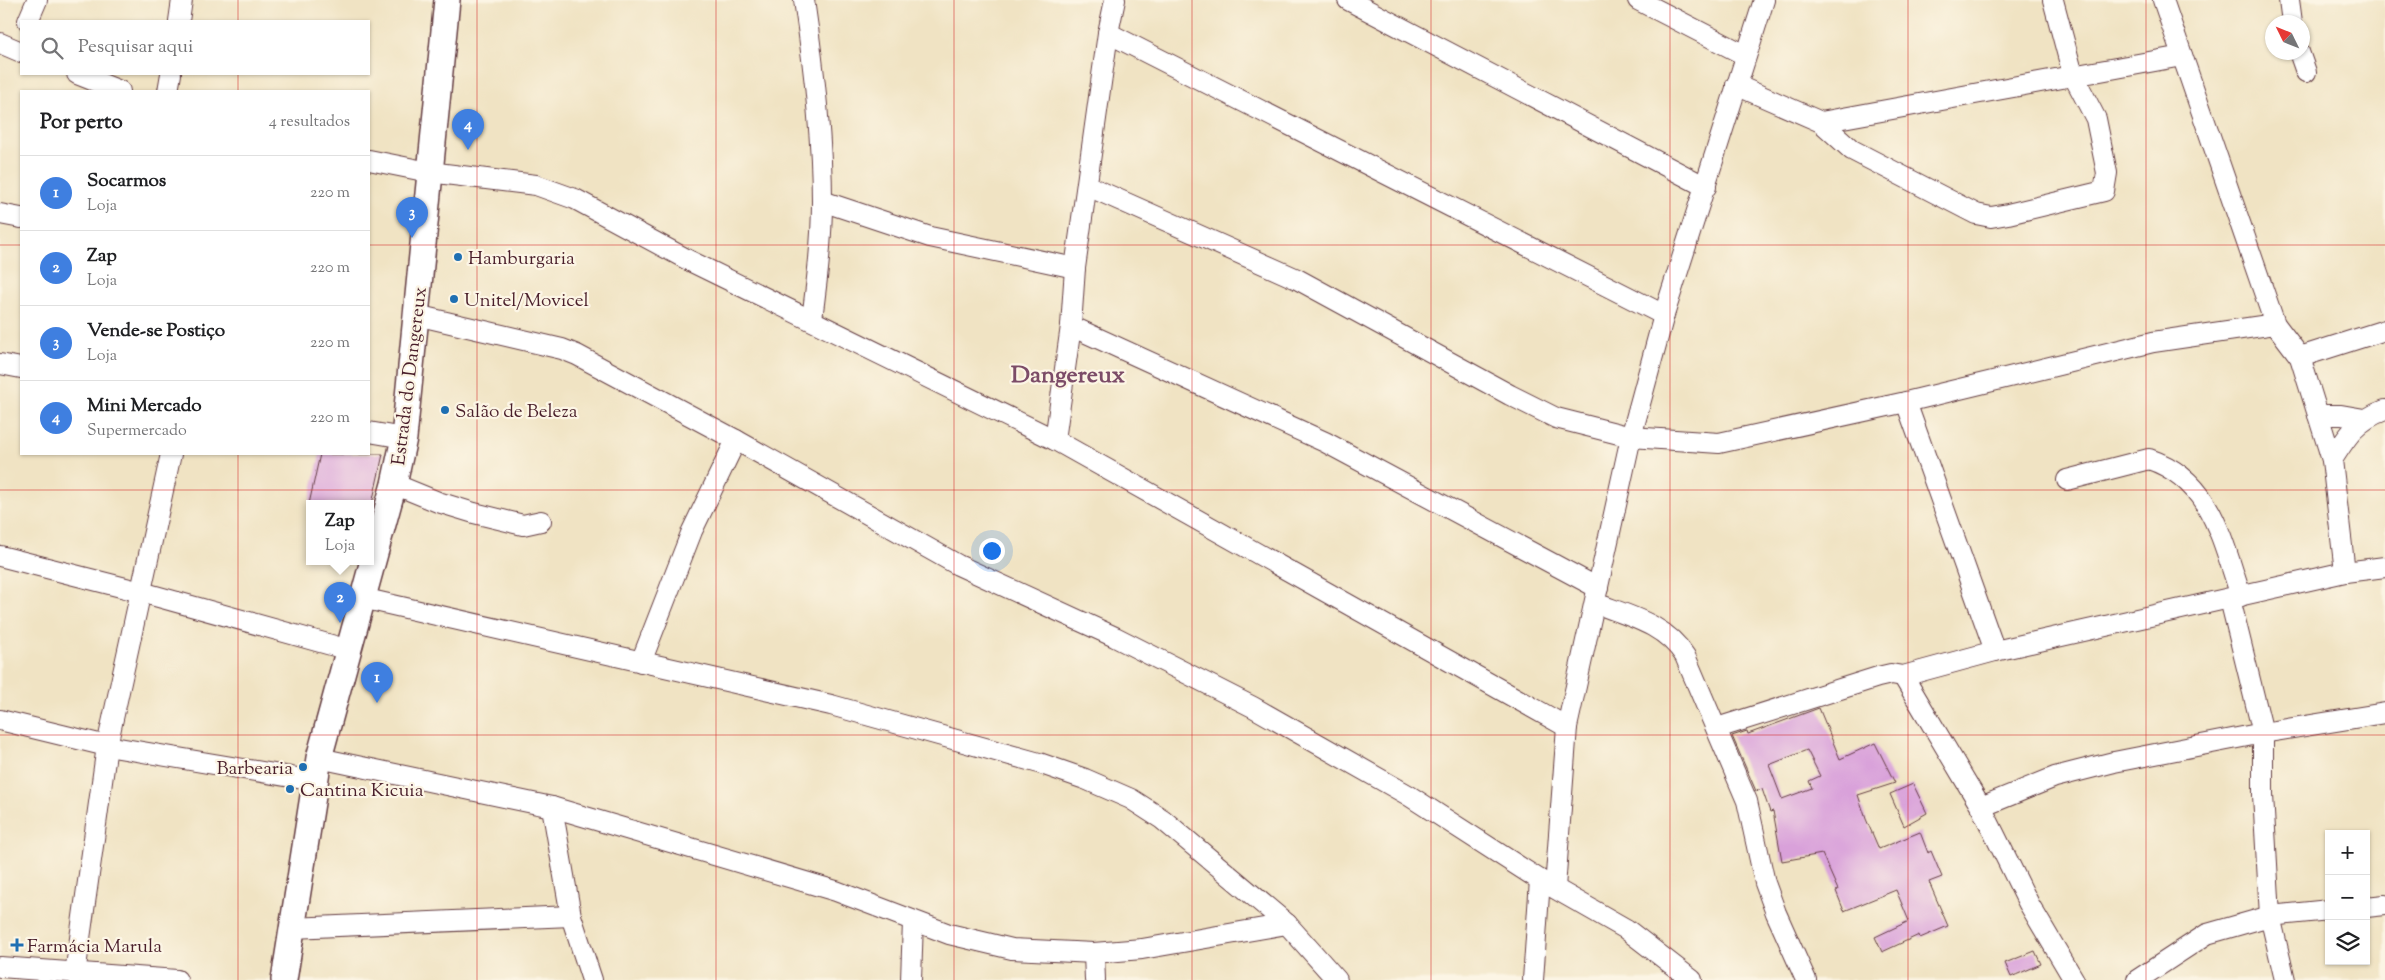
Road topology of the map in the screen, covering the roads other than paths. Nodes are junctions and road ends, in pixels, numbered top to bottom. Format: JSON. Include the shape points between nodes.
{"nodes":[{"id":1,"x":37,"y":0,"type":"edge"},
{"id":2,"x":182,"y":0,"type":"edge"},
{"id":3,"x":447,"y":0,"type":"edge"},
{"id":4,"x":804,"y":0,"type":"edge"},
{"id":5,"x":1116,"y":0,"type":"edge"},
{"id":6,"x":1348,"y":0,"type":"edge"},
{"id":7,"x":1638,"y":0,"type":"edge"},
{"id":8,"x":1764,"y":0,"type":"edge"},
{"id":9,"x":2053,"y":0,"type":"edge"},
{"id":10,"x":2163,"y":0,"type":"edge"},
{"id":11,"x":2288,"y":0,"type":"edge"},
{"id":12,"x":2291,"y":15,"type":"edge"},
{"id":13,"x":28,"y":20,"type":"edge"},
{"id":14,"x":179,"y":20,"type":"edge"},
{"id":15,"x":1108,"y":33,"type":"junction"},
{"id":16,"x":1745,"y":55,"type":"junction"},
{"id":17,"x":2182,"y":56,"type":"junction"},
{"id":18,"x":2302,"y":60,"type":"edge"},
{"id":19,"x":2306,"y":72,"type":"dead end"},
{"id":20,"x":79,"y":75,"type":"edge"},
{"id":21,"x":171,"y":75,"type":"edge"},
{"id":22,"x":2073,"y":75,"type":"junction"},
{"id":23,"x":1736,"y":85,"type":"junction"},
{"id":24,"x":117,"y":90,"type":"edge"},
{"id":25,"x":168,"y":90,"type":"edge"},
{"id":26,"x":1821,"y":122,"type":"junction"},
{"id":27,"x":370,"y":160,"type":"edge"},
{"id":28,"x":429,"y":172,"type":"junction"},
{"id":29,"x":1088,"y":186,"type":"junction"},
{"id":30,"x":1706,"y":187,"type":"junction"},
{"id":31,"x":822,"y":202,"type":"junction"},
{"id":32,"x":0,"y":214,"type":"edge"},
{"id":33,"x":20,"y":218,"type":"edge"},
{"id":34,"x":1075,"y":268,"type":"junction"},
{"id":35,"x":416,"y":315,"type":"junction"},
{"id":36,"x":1664,"y":315,"type":"junction"},
{"id":37,"x":812,"y":319,"type":"junction"},
{"id":38,"x":2275,"y":324,"type":"junction"},
{"id":39,"x":1071,"y":326,"type":"junction"},
{"id":40,"x":2385,"y":330,"type":"edge"},
{"id":41,"x":2300,"y":358,"type":"junction"},
{"id":42,"x":0,"y":364,"type":"edge"},
{"id":43,"x":20,"y":368,"type":"edge"},
{"id":44,"x":1906,"y":402,"type":"junction"},
{"id":45,"x":2385,"y":410,"type":"edge"},
{"id":46,"x":2318,"y":415,"type":"junction"},
{"id":47,"x":2364,"y":419,"type":"junction"},
{"id":48,"x":370,"y":432,"type":"edge"},
{"id":49,"x":1631,"y":437,"type":"junction"},
{"id":50,"x":404,"y":438,"type":"junction"},
{"id":51,"x":736,"y":440,"type":"junction"},
{"id":52,"x":1055,"y":440,"type":"junction"},
{"id":53,"x":171,"y":455,"type":"edge"},
{"id":54,"x":2332,"y":460,"type":"junction"},
{"id":55,"x":2067,"y":480,"type":"dead end"},
{"id":56,"x":394,"y":484,"type":"junction"},
{"id":57,"x":540,"y":521,"type":"dead end"},
{"id":58,"x":374,"y":555,"type":"edge"},
{"id":59,"x":0,"y":556,"type":"edge"},
{"id":60,"x":371,"y":565,"type":"edge"},
{"id":61,"x":2385,"y":567,"type":"edge"},
{"id":62,"x":2345,"y":572,"type":"junction"},
{"id":63,"x":141,"y":592,"type":"junction"},
{"id":64,"x":1597,"y":596,"type":"junction"},
{"id":65,"x":362,"y":598,"type":"junction"},
{"id":66,"x":2236,"y":598,"type":"junction"},
{"id":67,"x":349,"y":650,"type":"junction"},
{"id":68,"x":1995,"y":651,"type":"junction"},
{"id":69,"x":641,"y":662,"type":"junction"},
{"id":70,"x":1903,"y":676,"type":"junction"},
{"id":71,"x":2385,"y":713,"type":"edge"},
{"id":72,"x":0,"y":720,"type":"edge"},
{"id":73,"x":1567,"y":727,"type":"junction"},
{"id":74,"x":1717,"y":728,"type":"junction"},
{"id":75,"x":2263,"y":733,"type":"junction"},
{"id":76,"x":107,"y":746,"type":"junction"},
{"id":77,"x":317,"y":770,"type":"junction"},
{"id":78,"x":552,"y":807,"type":"junction"},
{"id":79,"x":1981,"y":807,"type":"junction"},
{"id":80,"x":1547,"y":884,"type":"junction"},
{"id":81,"x":2385,"y":905,"type":"edge"},
{"id":82,"x":2370,"y":907,"type":"edge"},
{"id":83,"x":2325,"y":910,"type":"edge"},
{"id":84,"x":571,"y":916,"type":"junction"},
{"id":85,"x":2270,"y":916,"type":"junction"},
{"id":86,"x":914,"y":922,"type":"junction"},
{"id":87,"x":1287,"y":924,"type":"junction"},
{"id":88,"x":292,"y":928,"type":"junction"},
{"id":89,"x":1094,"y":953,"type":"junction"},
{"id":90,"x":0,"y":967,"type":"edge"},
{"id":91,"x":75,"y":974,"type":"junction"},
{"id":92,"x":111,"y":978,"type":"edge"},
{"id":93,"x":177,"y":980,"type":"edge"},
{"id":94,"x":284,"y":980,"type":"edge"},
{"id":95,"x":592,"y":980,"type":"edge"},
{"id":96,"x":911,"y":980,"type":"edge"},
{"id":97,"x":1095,"y":980,"type":"edge"},
{"id":98,"x":1337,"y":980,"type":"edge"},
{"id":99,"x":1533,"y":980,"type":"edge"},
{"id":100,"x":1692,"y":980,"type":"edge"},
{"id":101,"x":1806,"y":980,"type":"edge"},
{"id":102,"x":2074,"y":980,"type":"edge"},
{"id":103,"x":2137,"y":980,"type":"edge"},
{"id":104,"x":2286,"y":980,"type":"edge"}],
"edges":[{"from":1,"to":13,"type":"street"},
{"from":2,"to":14,"type":"street"},
{"from":3,"to":28,"type":"main road","name":"Estrada do Dangereux"},
{"from":4,"to":31,"type":"street","via":[[820,124]]},
{"from":5,"to":15,"type":"street"},
{"from":6,"to":30,"type":"street"},
{"from":7,"to":16,"type":"street"},
{"from":8,"to":16,"type":"street"},
{"from":9,"to":22,"type":"street"},
{"from":10,"to":17,"type":"street"},
{"from":11,"to":12,"type":"street"},
{"from":15,"to":29,"type":"street"},
{"from":15,"to":36,"type":"street"},
{"from":16,"to":23,"type":"street"},
{"from":17,"to":22,"type":"street"},
{"from":17,"to":38,"type":"street"},
{"from":18,"to":19,"type":"street"},
{"from":20,"to":24,"type":"street"},
{"from":21,"to":25,"type":"street"},
{"from":22,"to":26,"type":"street"},
{"from":22,"to":26,"type":"street","via":[[2096,119],[2106,173],[2104,191],[2008,214],[1990,217],[1976,214],[1852,150]]},
{"from":23,"to":26,"type":"street"},
{"from":23,"to":30,"type":"street"},
{"from":27,"to":28,"type":"street"},
{"from":28,"to":35,"type":"main road","name":"Estrada do Dangereux"},
{"from":28,"to":37,"type":"street","via":[[536,185],[555,191]]},
{"from":29,"to":34,"type":"street"},
{"from":29,"to":49,"type":"street","via":[[1297,279],[1556,418]]},
{"from":30,"to":36,"type":"street"},
{"from":31,"to":34,"type":"street","via":[[930,237]]},
{"from":31,"to":37,"type":"street"},
{"from":32,"to":33,"type":"street"},
{"from":34,"to":39,"type":"street"},
{"from":35,"to":50,"type":"main road","name":"Estrada do Dangereux"},
{"from":35,"to":51,"type":"street","via":[[562,349]]},
{"from":36,"to":49,"type":"street"},
{"from":37,"to":52,"type":"street"},
{"from":38,"to":41,"type":"street"},
{"from":38,"to":44,"type":"street","via":[[2153,342]]},
{"from":39,"to":52,"type":"street"},
{"from":39,"to":64,"type":"street","via":[[1325,442]]},
{"from":40,"to":41,"type":"street"},
{"from":41,"to":46,"type":"street"},
{"from":42,"to":43,"type":"street"},
{"from":44,"to":49,"type":"street","via":[[1719,443]]},
{"from":44,"to":68,"type":"street"},
{"from":45,"to":47,"type":"street"},
{"from":46,"to":47,"type":"street"},
{"from":46,"to":54,"type":"street"},
{"from":47,"to":54,"type":"street","via":[[2347,436]]},
{"from":48,"to":50,"type":"street"},
{"from":49,"to":64,"type":"street"},
{"from":50,"to":56,"type":"main road","name":"Estrada do Dangereux"},
{"from":51,"to":69,"type":"street","via":[[692,531]]},
{"from":51,"to":80,"type":"street","via":[[958,565],[1115,637],[1253,707],[1408,795]]},
{"from":52,"to":73,"type":"street"},
{"from":53,"to":63,"type":"street"},
{"from":54,"to":62,"type":"street"},
{"from":55,"to":66,"type":"street","via":[[2150,459],[2178,474],[2207,503],[2216,521]]},
{"from":56,"to":57,"type":"street","via":[[474,513],[524,525]]},
{"from":56,"to":58,"type":"main road","name":"Estrada do Dangereux"},
{"from":59,"to":63,"type":"street"},
{"from":60,"to":65,"type":"main road","name":"Estrada do Dangereux"},
{"from":61,"to":62,"type":"street"},
{"from":62,"to":66,"type":"street"},
{"from":63,"to":67,"type":"street"},
{"from":63,"to":76,"type":"street"},
{"from":64,"to":73,"type":"street"},
{"from":64,"to":74,"type":"street","via":[[1665,632],[1676,642],[1686,656]]},
{"from":65,"to":67,"type":"main road","name":"Estrada do Dangereux"},
{"from":65,"to":69,"type":"street"},
{"from":66,"to":68,"type":"street"},
{"from":66,"to":75,"type":"street"},
{"from":67,"to":77,"type":"main road","name":"Estrada do Dangereux"},
{"from":68,"to":70,"type":"street"},
{"from":69,"to":87,"type":"street","via":[[830,705],[1039,763],[1086,780],[1131,799],[1162,818]]},
{"from":70,"to":74,"type":"street","via":[[1878,676]]},
{"from":70,"to":79,"type":"street"},
{"from":71,"to":75,"type":"street"},
{"from":72,"to":76,"type":"street"},
{"from":73,"to":80,"type":"street"},
{"from":74,"to":101,"type":"street","via":[[1747,801],[1768,890]]},
{"from":75,"to":79,"type":"street","via":[[2080,770]]},
{"from":75,"to":85,"type":"street"},
{"from":76,"to":77,"type":"street"},
{"from":76,"to":91,"type":"street"},
{"from":77,"to":78,"type":"street"},
{"from":77,"to":88,"type":"main road","name":"Estrada do Dangereux"},
{"from":78,"to":84,"type":"street"},
{"from":78,"to":86,"type":"street","via":[[836,891]]},
{"from":79,"to":102,"type":"street","via":[[2029,904]]},
{"from":80,"to":99,"type":"street"},
{"from":80,"to":100,"type":"street","via":[[1626,929]]},
{"from":81,"to":82,"type":"street"},
{"from":83,"to":85,"type":"street"},
{"from":84,"to":88,"type":"street"},
{"from":84,"to":95,"type":"street"},
{"from":85,"to":103,"type":"street","via":[[2207,934]]},
{"from":85,"to":104,"type":"street"},
{"from":86,"to":89,"type":"street","via":[[1012,950]]},
{"from":86,"to":96,"type":"street"},
{"from":87,"to":89,"type":"street","via":[[1142,949]]},
{"from":87,"to":98,"type":"street"},
{"from":88,"to":94,"type":"main road","name":"Estrada do Dangereux"},
{"from":89,"to":97,"type":"street"},
{"from":90,"to":91,"type":"street"},
{"from":91,"to":92,"type":"street"},
{"from":92,"to":93,"type":"street"}]}
